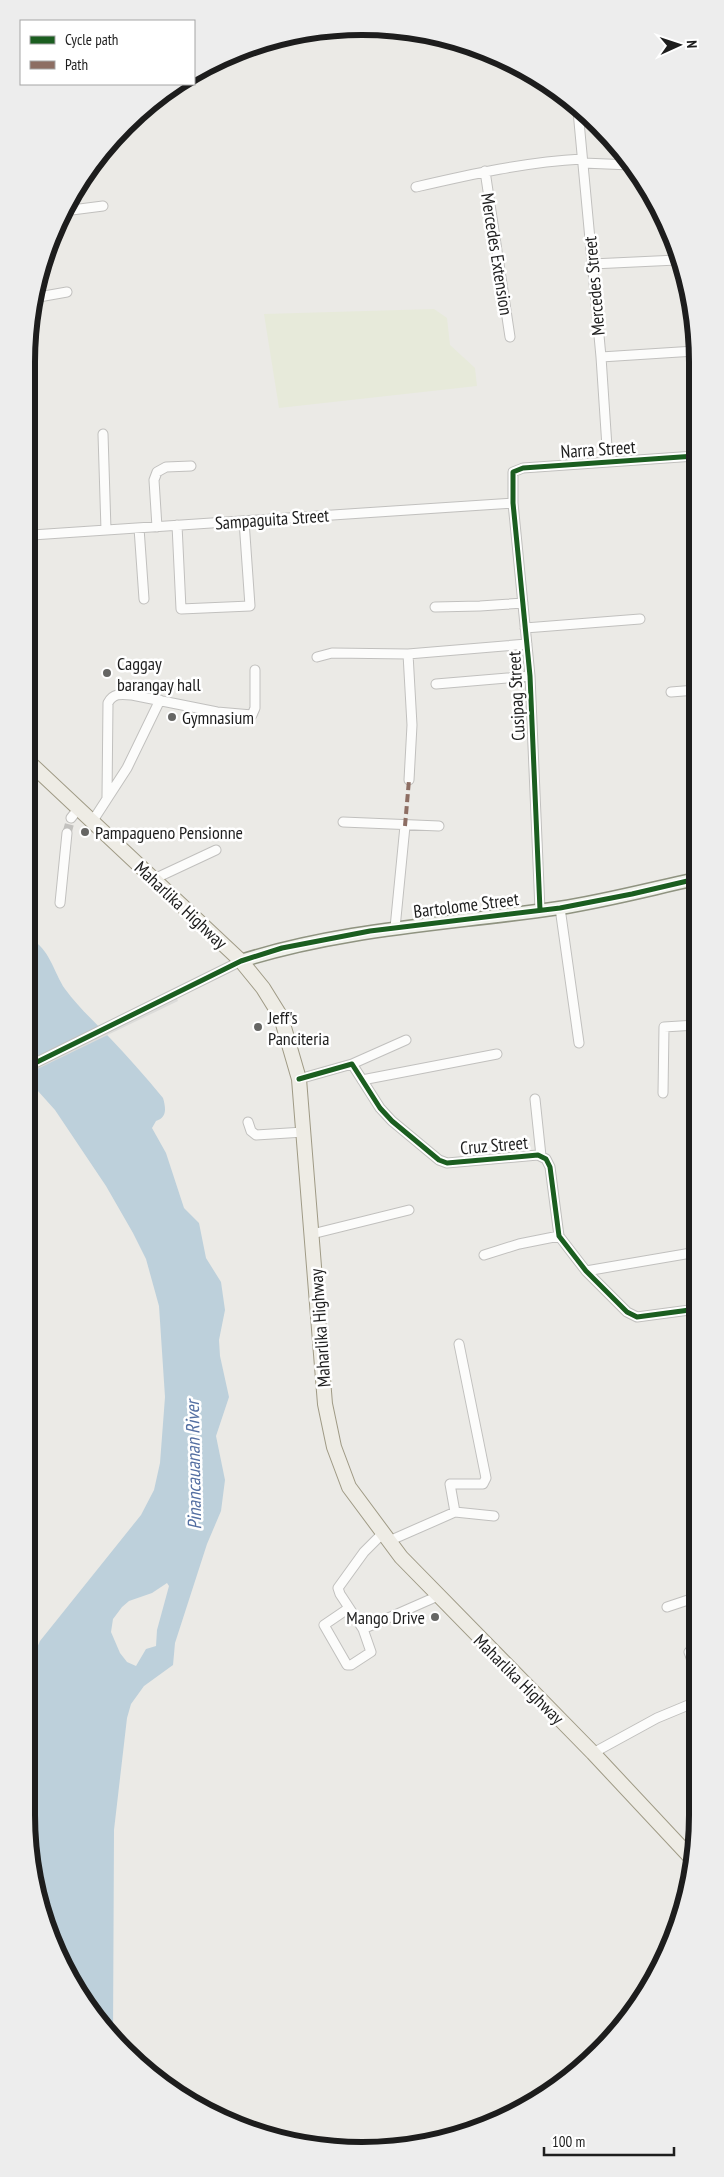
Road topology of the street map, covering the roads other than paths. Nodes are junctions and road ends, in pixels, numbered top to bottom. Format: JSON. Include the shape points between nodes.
{"nodes":[{"id":1,"x":579,"y":117,"type":"edge"},
{"id":2,"x":583,"y":161,"type":"junction"},
{"id":3,"x":623,"y":165,"type":"edge"},
{"id":4,"x":485,"y":171,"type":"junction"},
{"id":5,"x":416,"y":187,"type":"dead end"},
{"id":6,"x":103,"y":206,"type":"dead end"},
{"id":7,"x":73,"y":209,"type":"edge"},
{"id":8,"x":673,"y":260,"type":"edge"},
{"id":9,"x":592,"y":264,"type":"junction"},
{"id":10,"x":67,"y":292,"type":"dead end"},
{"id":11,"x":41,"y":297,"type":"edge"},
{"id":12,"x":510,"y":337,"type":"dead end"},
{"id":13,"x":688,"y":351,"type":"edge"},
{"id":14,"x":601,"y":357,"type":"junction"},
{"id":15,"x":103,"y":434,"type":"dead end"},
{"id":16,"x":689,"y":456,"type":"edge"},
{"id":17,"x":608,"y":462,"type":"junction"},
{"id":18,"x":191,"y":466,"type":"dead end"},
{"id":19,"x":512,"y":481,"type":"joint"},
{"id":20,"x":513,"y":503,"type":"junction"},
{"id":21,"x":244,"y":521,"type":"junction"},
{"id":22,"x":177,"y":525,"type":"junction"},
{"id":23,"x":157,"y":527,"type":"junction"},
{"id":24,"x":139,"y":528,"type":"junction"},
{"id":25,"x":106,"y":530,"type":"junction"},
{"id":26,"x":35,"y":535,"type":"edge"},
{"id":27,"x":144,"y":599,"type":"dead end"},
{"id":28,"x":523,"y":603,"type":"junction"},
{"id":29,"x":436,"y":607,"type":"dead end"},
{"id":30,"x":640,"y":619,"type":"dead end"},
{"id":31,"x":526,"y":628,"type":"junction"},
{"id":32,"x":527,"y":644,"type":"junction"},
{"id":33,"x":408,"y":654,"type":"junction"},
{"id":34,"x":317,"y":657,"type":"dead end"},
{"id":35,"x":255,"y":670,"type":"dead end"},
{"id":36,"x":530,"y":676,"type":"junction"},
{"id":37,"x":436,"y":684,"type":"dead end"},
{"id":38,"x":689,"y":691,"type":"edge"},
{"id":39,"x":671,"y":692,"type":"dead end"},
{"id":40,"x":160,"y":700,"type":"junction"},
{"id":41,"x":35,"y":768,"type":"edge"},
{"id":42,"x":409,"y":780,"type":"dead end"},
{"id":43,"x":107,"y":796,"type":"junction"},
{"id":44,"x":92,"y":822,"type":"junction"},
{"id":45,"x":343,"y":822,"type":"dead end"},
{"id":46,"x":405,"y":826,"type":"junction"},
{"id":47,"x":439,"y":826,"type":"dead end"},
{"id":48,"x":67,"y":833,"type":"tunnel mouth"},
{"id":49,"x":216,"y":850,"type":"dead end"},
{"id":50,"x":154,"y":879,"type":"junction"},
{"id":51,"x":689,"y":880,"type":"edge"},
{"id":52,"x":60,"y":902,"type":"dead end"},
{"id":53,"x":560,"y":908,"type":"junction"},
{"id":54,"x":540,"y":910,"type":"junction"},
{"id":55,"x":395,"y":928,"type":"junction"},
{"id":56,"x":241,"y":961,"type":"junction"},
{"id":57,"x":689,"y":1025,"type":"edge"},
{"id":58,"x":406,"y":1040,"type":"dead end"},
{"id":59,"x":579,"y":1043,"type":"dead end"},
{"id":60,"x":497,"y":1054,"type":"dead end"},
{"id":61,"x":35,"y":1064,"type":"edge"},
{"id":62,"x":352,"y":1064,"type":"junction"},
{"id":63,"x":300,"y":1079,"type":"junction"},
{"id":64,"x":362,"y":1080,"type":"junction"},
{"id":65,"x":664,"y":1093,"type":"dead end"},
{"id":66,"x":535,"y":1099,"type":"dead end"},
{"id":67,"x":248,"y":1122,"type":"dead end"},
{"id":68,"x":304,"y":1132,"type":"junction"},
{"id":69,"x":541,"y":1156,"type":"junction"},
{"id":70,"x":409,"y":1210,"type":"dead end"},
{"id":71,"x":312,"y":1234,"type":"junction"},
{"id":72,"x":559,"y":1236,"type":"junction"},
{"id":73,"x":689,"y":1253,"type":"edge"},
{"id":74,"x":484,"y":1255,"type":"dead end"},
{"id":75,"x":586,"y":1271,"type":"junction"},
{"id":76,"x":689,"y":1310,"type":"edge"},
{"id":77,"x":459,"y":1344,"type":"dead end"},
{"id":78,"x":455,"y":1512,"type":"junction"},
{"id":79,"x":494,"y":1516,"type":"dead end"},
{"id":80,"x":386,"y":1537,"type":"junction"},
{"id":81,"x":438,"y":1596,"type":"junction"},
{"id":82,"x":689,"y":1600,"type":"edge"},
{"id":83,"x":666,"y":1607,"type":"dead end"},
{"id":84,"x":349,"y":1608,"type":"junction"},
{"id":85,"x":363,"y":1629,"type":"junction"},
{"id":86,"x":689,"y":1705,"type":"edge"},
{"id":87,"x":593,"y":1753,"type":"junction"},
{"id":88,"x":686,"y":1853,"type":"edge"}],
"edges":[{"from":1,"to":2,"type":"street","name":"Mercedes Street"},
{"from":2,"to":3,"type":"street","name":"Mercedes Extension"},
{"from":2,"to":4,"type":"street","name":"Mercedes Extension","via":[[547,161]]},
{"from":2,"to":9,"type":"street","name":"Mercedes Street"},
{"from":4,"to":5,"type":"street","name":"Mercedes Extension"},
{"from":4,"to":12,"type":"street","name":"Mercedes Extension"},
{"from":6,"to":7,"type":"street"},
{"from":8,"to":9,"type":"street"},
{"from":9,"to":14,"type":"street","name":"Mercedes Street"},
{"from":10,"to":11,"type":"street"},
{"from":13,"to":14,"type":"street"},
{"from":14,"to":17,"type":"street","name":"Mercedes Street"},
{"from":15,"to":25,"type":"street"},
{"from":16,"to":17,"type":"street","name":"Narra Street"},
{"from":17,"to":19,"type":"street","name":"Narra Street","via":[[519,468],[513,472]]},
{"from":18,"to":23,"type":"street","via":[[157,472],[154,480]]},
{"from":19,"to":20,"type":"street","name":"Cusipag Street"},
{"from":20,"to":21,"type":"street","name":"Sampaguita Street"},
{"from":20,"to":28,"type":"street","name":"Cusipag Street"},
{"from":21,"to":22,"type":"street","name":"Sampaguita Street"},
{"from":21,"to":22,"type":"street","via":[[250,606],[182,609]]},
{"from":22,"to":23,"type":"street","name":"Sampaguita Street"},
{"from":23,"to":24,"type":"street","name":"Sampaguita Street"},
{"from":24,"to":25,"type":"street","name":"Sampaguita Street"},
{"from":24,"to":27,"type":"street"},
{"from":25,"to":26,"type":"street","name":"Sampaguita Street"},
{"from":28,"to":29,"type":"street"},
{"from":28,"to":31,"type":"street","name":"Cusipag Street"},
{"from":30,"to":31,"type":"street"},
{"from":31,"to":32,"type":"street","name":"Cusipag Street"},
{"from":32,"to":33,"type":"street"},
{"from":32,"to":36,"type":"street","name":"Cusipag Street"},
{"from":33,"to":34,"type":"street","via":[[339,653]]},
{"from":33,"to":42,"type":"street","via":[[412,724]]},
{"from":35,"to":40,"type":"street","via":[[252,716]]},
{"from":36,"to":37,"type":"street"},
{"from":36,"to":54,"type":"street","name":"Cusipag Street"},
{"from":38,"to":39,"type":"street"},
{"from":40,"to":43,"type":"street","via":[[127,768]]},
{"from":40,"to":43,"type":"street","via":[[120,694],[110,698]]},
{"from":41,"to":44,"type":"main road","name":"Maharlika Highway","via":[[75,813]]},
{"from":43,"to":44,"type":"street"},
{"from":44,"to":50,"type":"main road","name":"Maharlika Highway"},
{"from":45,"to":46,"type":"street"},
{"from":46,"to":47,"type":"street"},
{"from":46,"to":55,"type":"street"},
{"from":48,"to":52,"type":"street"},
{"from":49,"to":50,"type":"street"},
{"from":50,"to":56,"type":"main road","name":"Maharlika Highway"},
{"from":51,"to":53,"type":"street","name":"Bartolome Street"},
{"from":53,"to":54,"type":"street","name":"Bartolome Street"},
{"from":53,"to":59,"type":"street"},
{"from":54,"to":55,"type":"street","name":"Bartolome Street"},
{"from":55,"to":56,"type":"street","name":"Bartolome Street","via":[[282,948]]},
{"from":56,"to":61,"type":"street"},
{"from":56,"to":63,"type":"main road","name":"Maharlika Highway","via":[[281,1017]]},
{"from":57,"to":65,"type":"street","via":[[664,1027]]},
{"from":58,"to":62,"type":"street"},
{"from":60,"to":64,"type":"street"},
{"from":62,"to":63,"type":"street"},
{"from":62,"to":64,"type":"street","name":"Cruz Street"},
{"from":63,"to":68,"type":"main road","name":"Maharlika Highway"},
{"from":64,"to":69,"type":"street","name":"Cruz Street","via":[[392,1121],[439,1160],[462,1163]]},
{"from":66,"to":69,"type":"street"},
{"from":67,"to":68,"type":"street","via":[[256,1134]]},
{"from":68,"to":71,"type":"main road","name":"Maharlika Highway"},
{"from":69,"to":72,"type":"street","name":"Cruz Street","via":[[550,1167]]},
{"from":70,"to":71,"type":"street"},
{"from":71,"to":80,"type":"main road","name":"Maharlika Highway","via":[[326,1404],[334,1447],[350,1487]]},
{"from":72,"to":74,"type":"street"},
{"from":72,"to":75,"type":"street"},
{"from":73,"to":75,"type":"street"},
{"from":75,"to":76,"type":"street","via":[[637,1317]]},
{"from":77,"to":78,"type":"street","via":[[486,1478],[483,1484],[450,1484]]},
{"from":78,"to":79,"type":"street"},
{"from":78,"to":80,"type":"street"},
{"from":80,"to":81,"type":"main road","name":"Maharlika Highway"},
{"from":80,"to":84,"type":"street","via":[[364,1552],[338,1588]]},
{"from":81,"to":85,"type":"street"},
{"from":81,"to":87,"type":"main road","name":"Maharlika Highway"},
{"from":82,"to":83,"type":"street"},
{"from":84,"to":85,"type":"street"},
{"from":84,"to":85,"type":"street","via":[[324,1625],[347,1665],[371,1652]]},
{"from":86,"to":87,"type":"street","via":[[657,1718]]},
{"from":87,"to":88,"type":"main road","name":"Maharlika Highway"}]}
